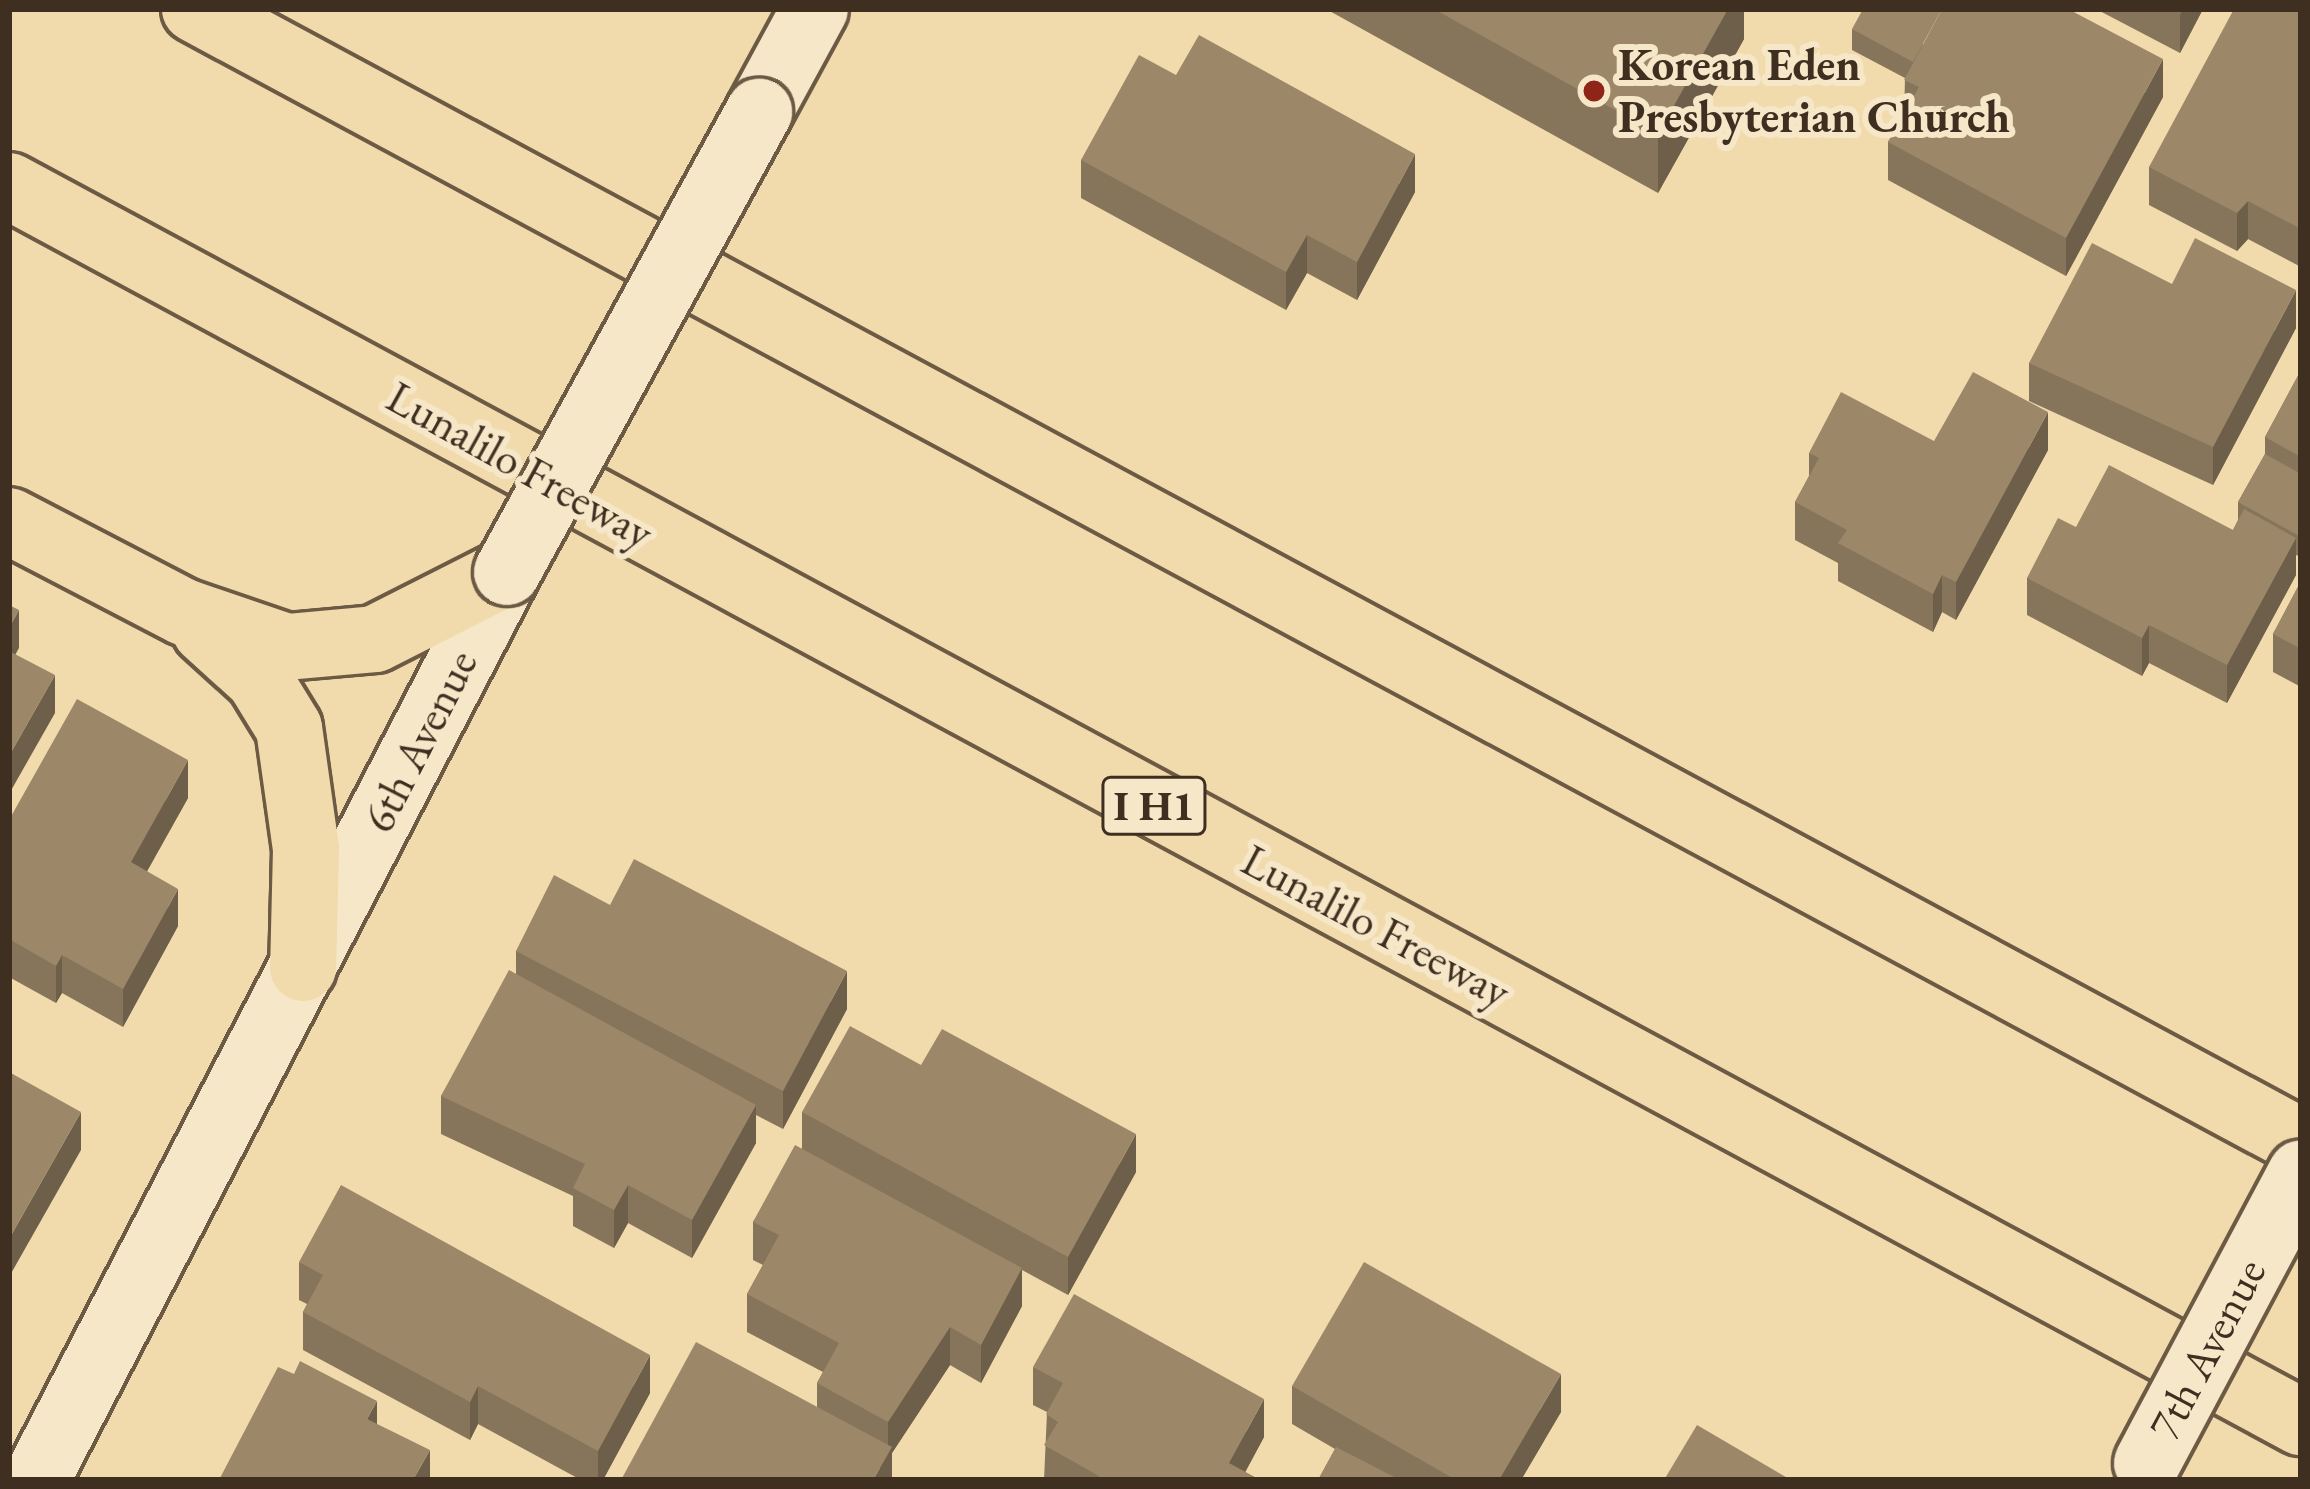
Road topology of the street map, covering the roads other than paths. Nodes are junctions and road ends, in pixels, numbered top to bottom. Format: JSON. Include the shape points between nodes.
{"nodes":[{"id":1,"x":195,"y":9,"type":"edge"},
{"id":2,"x":815,"y":9,"type":"edge"},
{"id":3,"x":9,"y":186,"type":"edge"},
{"id":4,"x":9,"y":521,"type":"edge"},
{"id":5,"x":507,"y":572,"type":"junction"},
{"id":6,"x":184,"y":613,"type":"junction"},
{"id":7,"x":303,"y":968,"type":"junction"},
{"id":8,"x":2301,"y":1142,"type":"edge"},
{"id":9,"x":2301,"y":1172,"type":"edge"},
{"id":10,"x":2301,"y":1422,"type":"edge"},
{"id":11,"x":2146,"y":1462,"type":"dead end"},
{"id":12,"x":36,"y":1480,"type":"edge"}],
"edges":[{"from":1,"to":8,"type":"highway"},
{"from":2,"to":5,"type":"street","name":"6th Avenue","bridge":true},
{"from":3,"to":10,"type":"highway","name":"Lunalilo Freeway","number":"I H1"},
{"from":4,"to":6,"type":"highway"},
{"from":5,"to":6,"type":"highway","via":[[414,626],[339,646],[259,642]]},
{"from":5,"to":7,"type":"street","name":"6th Avenue"},
{"from":6,"to":7,"type":"highway","via":[[259,679],[290,728],[306,849]]},
{"from":7,"to":12,"type":"street","name":"6th Avenue"},
{"from":9,"to":11,"type":"street","name":"7th Avenue","bridge":true}]}
